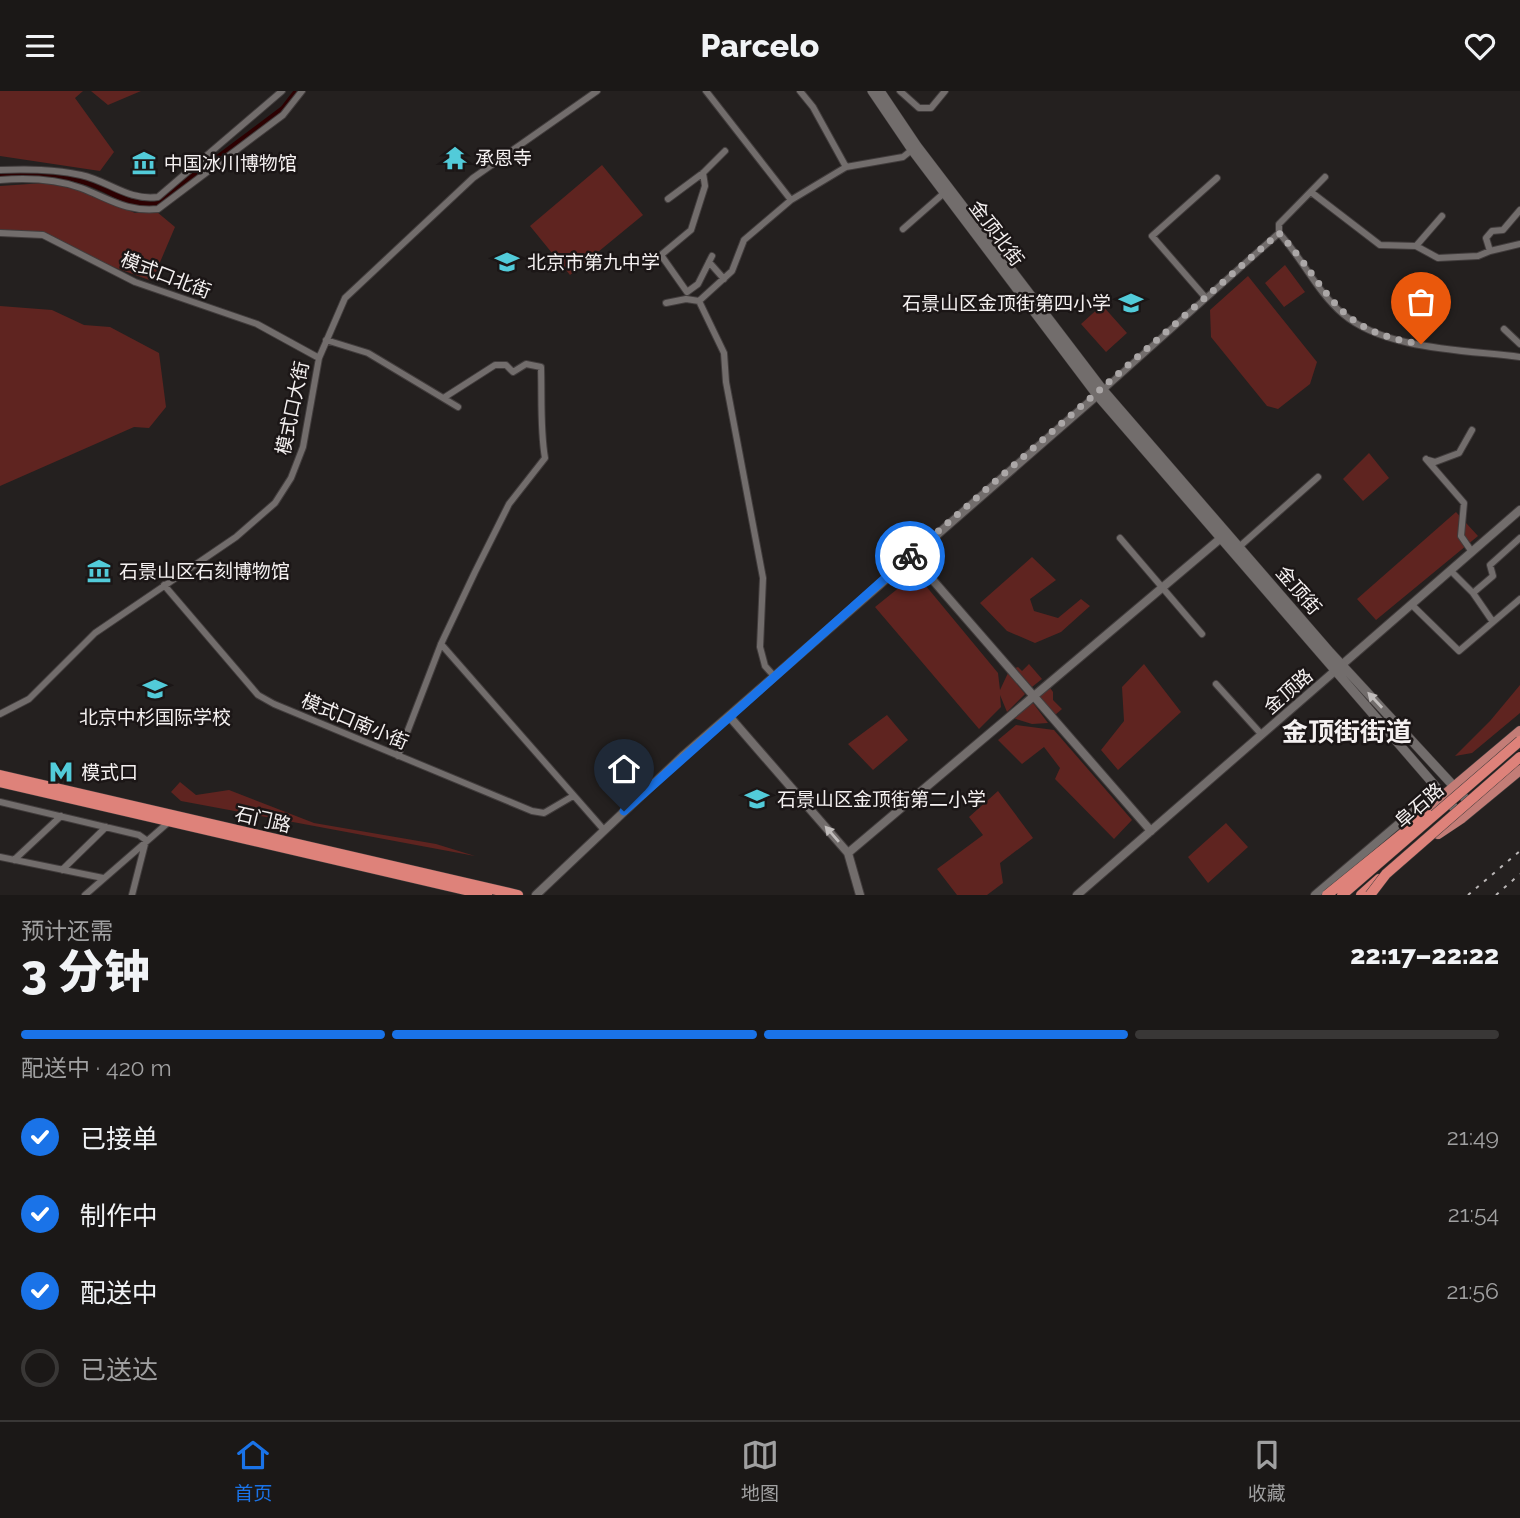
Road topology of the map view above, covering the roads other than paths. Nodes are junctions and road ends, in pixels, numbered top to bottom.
1 (282, 91) edge
2 (302, 91) edge
3 (597, 91) edge
4 (706, 91) edge
5 (800, 91) edge
6 (872, 91) edge
7 (880, 91) edge
8 (900, 91) edge
9 (944, 91) edge
10 (914, 148) junction
11 (725, 151) dead end
12 (846, 167) junction
13 (0, 170) edge
14 (704, 173) junction
15 (1325, 177) dead end
16 (1217, 178) dead end
17 (0, 180) edge
18 (1311, 192) junction
19 (944, 193) junction
20 (668, 199) dead end
21 (791, 200) junction
22 (1520, 210) edge
23 (1442, 216) dead end
24 (903, 229) dead end
25 (0, 233) edge
26 (1279, 233) junction
27 (1520, 244) edge
28 (1416, 246) junction
29 (1490, 251) junction
30 (724, 279) junction
31 (1205, 297) junction
32 (699, 301) junction
33 (666, 303) dead end
34 (1504, 329) dead end
35 (326, 340) junction
36 (1520, 344) edge
37 (1520, 357) edge
38 (319, 358) junction
39 (1100, 392) junction
40 (445, 397) junction
41 (458, 407) dead end
42 (1472, 430) dead end
43 (1318, 477) dead end
44 (1520, 510) edge
45 (1120, 538) dead end
46 (1221, 538) junction
47 (1520, 538) edge
48 (1239, 547) junction
49 (1472, 552) junction
50 (911, 555) junction
51 (1451, 571) junction
52 (163, 585) junction
53 (1162, 588) junction
54 (1473, 593) junction
55 (1520, 599) edge
56 (1412, 605) junction
57 (1493, 622) junction
58 (1202, 634) dead end
59 (441, 644) junction
60 (1342, 664) junction
61 (1334, 671) junction
62 (774, 676) junction
63 (1216, 684) dead end
64 (1033, 695) junction
65 (0, 714) edge
66 (729, 716) junction
67 (1520, 731) edge
68 (1262, 735) junction
69 (1520, 741) edge
70 (398, 756) junction
71 (1520, 757) edge
72 (1477, 767) junction
73 (1520, 770) edge
74 (0, 775) edge
75 (0, 782) edge
76 (1496, 790) junction
77 (1451, 793) junction
78 (573, 796) junction
79 (0, 802) edge
80 (1474, 809) junction
81 (61, 816) junction
82 (1462, 818) junction
83 (171, 820) junction
84 (106, 827) junction
85 (604, 830) junction
86 (1151, 831) junction
87 (146, 840) junction
88 (848, 853) junction
89 (1363, 855) junction
90 (0, 857) edge
91 (14, 859) junction
92 (62, 870) junction
93 (1385, 874) junction
94 (1360, 876) junction
95 (103, 878) junction
96 (85, 895) edge
97 (132, 895) edge
98 (487, 895) edge
99 (518, 895) edge
100 (536, 895) edge
101 (860, 895) edge
102 (1077, 895) edge
103 (1315, 895) edge
104 (1327, 895) edge
105 (1340, 895) edge
106 (1361, 895) edge
107 (1369, 895) edge

1 - 13 street
2 - 17 street
3 - 35 street, 模式口大街
4 - 21 street
5 - 12 street
6 - 10 main road, 金顶北街
7 - 10 main road, 金顶北街
8 - 9 street
10 - 12 street
10 - 19 main road, 金顶北街
10 - 39 main road, 金顶北街
11 - 14 street
12 - 21 street
14 - 20 street
14 - 30 street
15 - 18 street
16 - 31 street
18 - 26 street
18 - 28 street
19 - 24 street
19 - 39 main road, 金顶北街
21 - 30 street
22 - 29 street
23 - 28 street
25 - 38 street, 模式口北街
26 - 31 street
26 - 37 street
27 - 29 street
28 - 29 street
30 - 32 street
31 - 39 street
32 - 33 street
32 - 62 street
34 - 36 street
35 - 38 street, 模式口大街
35 - 40 street
38 - 52 street, 模式口大街
39 - 46 main road, 金顶街
39 - 48 main road, 金顶街
39 - 50 street
40 - 41 street
40 - 59 street
42 - 49 street
43 - 48 street
44 - 49 street, 金顶路
45 - 53 street
46 - 53 street
46 - 61 main road, 金顶街
47 - 54 street
48 - 60 main road, 金顶街
49 - 51 street, 金顶路
50 - 62 street
50 - 64 street
51 - 54 street
51 - 56 street, 金顶路
52 - 65 street, 模式口大街
52 - 70 street, 模式口南小街
53 - 58 street
53 - 64 street
54 - 57 street
55 - 57 street
56 - 57 street
56 - 60 street, 金顶路
59 - 70 street
59 - 78 street
60 - 61 street, 金顶路
77 -> 60 main road, 金顶街
61 - 68 street, 金顶路
61 - 77 main road, 金顶街
62 - 66 street
63 - 68 street
64 - 86 street
64 - 88 street
66 - 85 street
88 -> 66 street
67 - 72 main road
68 - 86 street, 金顶路
69 - 77 highway, 阜石路, bridge
70 - 78 street, 模式口南小街
71 - 93 highway, 阜石路, bridge
72 - 76 street
72 - 77 main road
73 - 76 main road
74 - 83 highway, 石门路
75 - 83 highway, 石门路
76 - 80 main road
77 - 80 main road, 金顶街
77 - 82 main road, 金顶街
77 - 89 street
77 - 94 main road
77 - 104 highway, bridge
77 - 105 highway, 阜石路, bridge
78 - 85 street
79 - 81 street
80 - 82 main road
81 - 84 street
81 - 91 street
82 - 107 main road
83 - 87 street
83 - 98 highway, 石门路
83 - 99 highway, 石门路
84 - 87 street
84 - 92 street
85 - 100 street
86 - 102 street, 金顶路
87 - 95 street
87 - 97 street
88 - 101 street
89 - 94 street
89 - 103 street
90 - 91 street
91 - 92 street
92 - 95 street
93 - 106 highway, 阜石路, bridge
93 - 107 highway, bridge
94 - 105 main road
95 - 96 street

